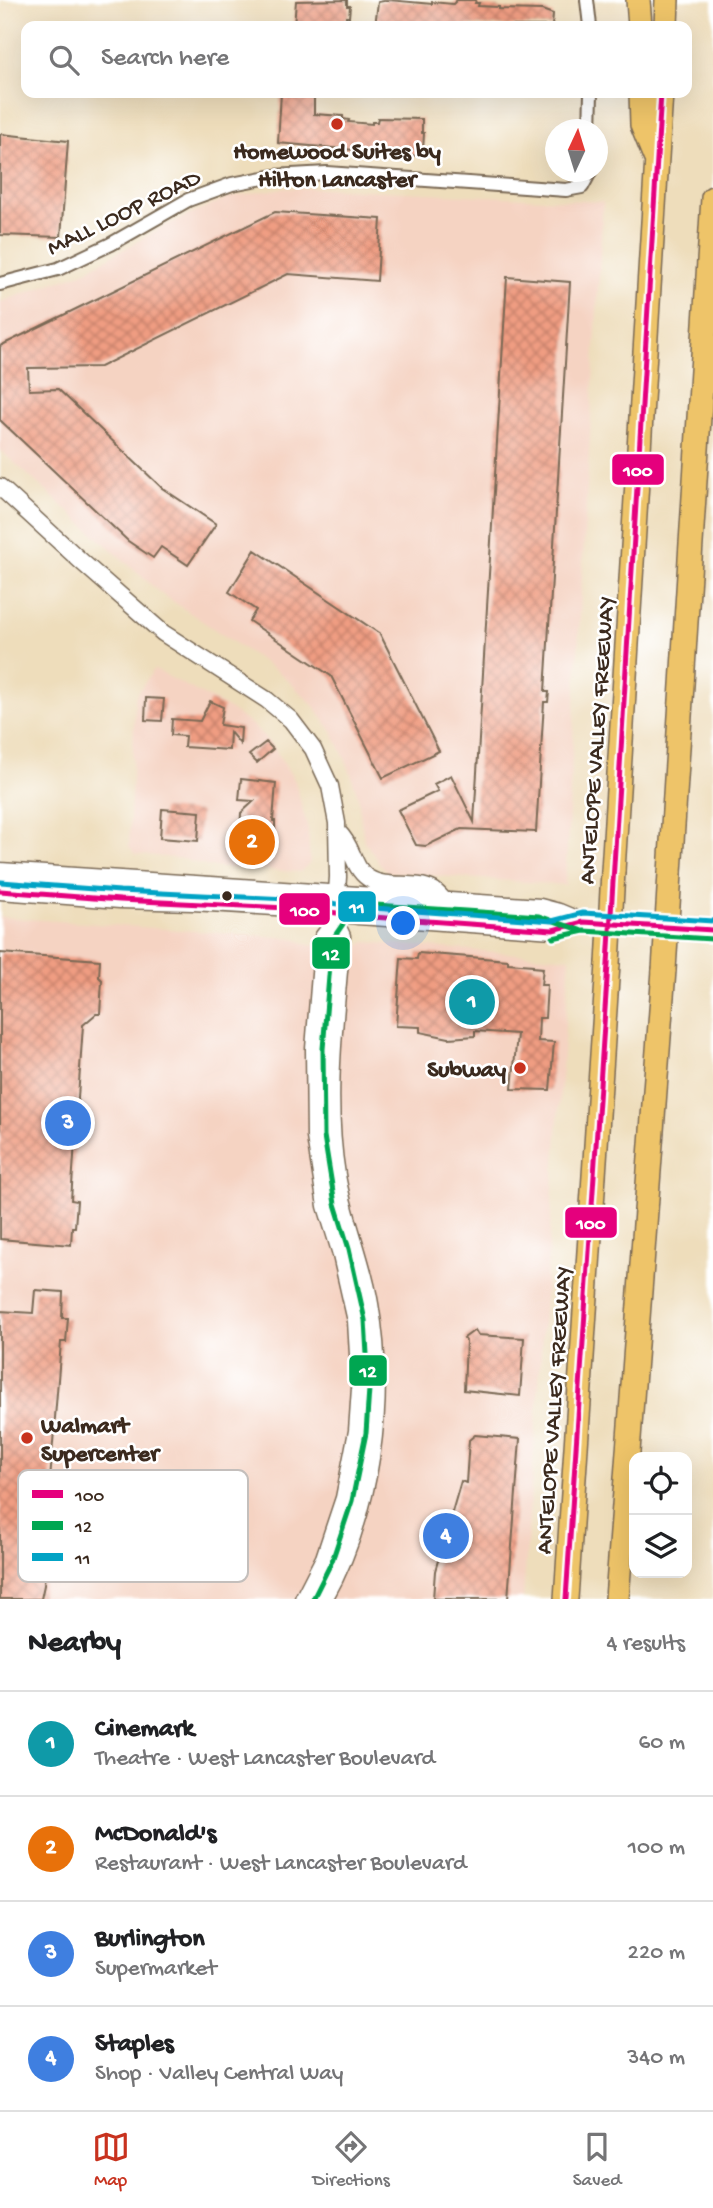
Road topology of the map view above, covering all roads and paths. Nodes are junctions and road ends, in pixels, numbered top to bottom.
1 (587, 0) edge
2 (638, 0) edge
3 (667, 0) edge
4 (589, 21) edge
5 (640, 21) edge
6 (666, 21) edge
7 (591, 98) edge
8 (642, 98) edge
9 (661, 98) edge
10 (590, 119) edge
11 (657, 161) junction
12 (585, 182) edge
13 (713, 198) edge
14 (0, 284) edge
15 (0, 487) edge
16 (338, 832) junction
17 (0, 870) edge
18 (0, 891) edge
19 (338, 894) junction
20 (444, 901) junction
21 (335, 917) junction
22 (583, 922) junction
23 (713, 930) edge
24 (352, 1298) junction
25 (360, 1388) junction
26 (377, 1389) junction
27 (365, 1485) junction
28 (336, 1526) junction
29 (303, 1599) edge
30 (310, 1599) edge
31 (324, 1599) edge
32 (566, 1599) edge
33 (617, 1599) edge

1 - 4 street
2 - 5 highway
3 - 6 highway
7 - 10 street
8 - 11 highway
9 - 11 highway, ANTELOPE VALLEY FREEWAY
11 - 32 highway, ANTELOPE VALLEY FREEWAY, bridge
12 - 14 street, MALL LOOP ROAD
13 - 33 highway, bridge
15 - 16 street
16 - 19 street
16 - 20 street
17 - 19 street
18 - 21 street
19 - 20 street
19 - 21 street
20 - 22 street
21 - 22 street
21 - 24 street
21 - 26 street
22 - 23 street
24 - 25 street
24 - 26 street
25 - 27 street
25 - 28 street
26 - 27 street
27 - 31 street
28 - 29 street
28 - 30 street

